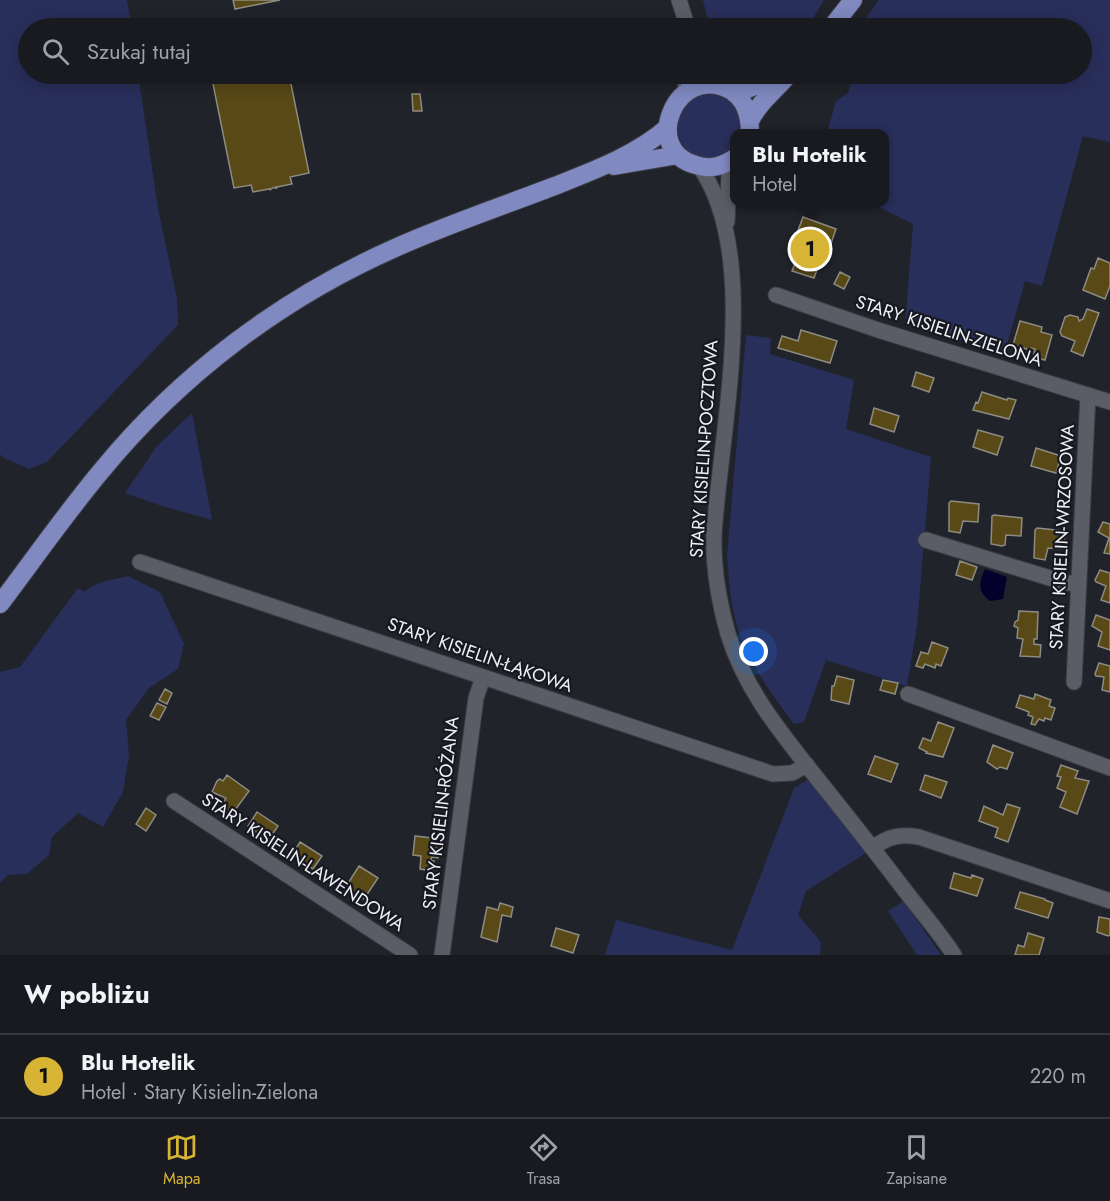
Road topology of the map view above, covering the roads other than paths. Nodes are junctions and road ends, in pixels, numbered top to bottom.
1 (679, 0) edge
2 (854, 0) edge
3 (684, 18) edge
4 (839, 18) edge
5 (685, 84) edge
6 (779, 84) edge
7 (721, 85) edge
8 (685, 93) junction
9 (668, 127) junction
10 (750, 127) edge
11 (678, 155) junction
12 (730, 161) edge
13 (699, 166) junction
14 (594, 170) junction
15 (730, 172) edge
16 (726, 231) junction
17 (776, 295) dead end
18 (1088, 395) junction
19 (1110, 402) edge
20 (926, 540) dead end
21 (140, 562) dead end
22 (1078, 583) junction
23 (0, 604) edge
24 (483, 677) junction
25 (1074, 682) dead end
26 (908, 694) dead end
27 (807, 765) junction
28 (1110, 768) edge
29 (174, 801) dead end
30 (873, 848) junction
31 (1110, 900) edge
32 (410, 955) edge
33 (442, 955) edge
34 (954, 955) edge

1 - 3 street
2 - 4 main road
5 - 8 street
6 - 10 main road
7 - 8 main road
7 - 10 main road
8 - 9 main road
9 - 11 main road
9 - 14 main road
11 - 13 main road
11 - 14 main road
12 - 13 main road
13 - 16 street, STARY KISIELIN-POCZTOWA
14 - 23 main road
15 - 16 street, STARY KISIELIN-POCZTOWA
16 - 27 street, STARY KISIELIN-POCZTOWA
17 - 18 street, STARY KISIELIN-ZIELONA
18 - 19 street, STARY KISIELIN-ZIELONA
18 - 22 street, STARY KISIELIN-WRZOSOWA
20 - 22 street
21 - 24 street, STARY KISIELIN-ŁĄKOWA
22 - 25 street, STARY KISIELIN-WRZOSOWA
24 - 27 street, STARY KISIELIN-ŁĄKOWA
24 - 33 street, STARY KISIELIN-RÓŻANA
26 - 28 street
27 - 30 street, STARY KISIELIN-POCZTOWA
29 - 32 street, STARY KISIELIN-LAWENDOWA
30 - 31 street
30 - 34 street, STARY KISIELIN-POCZTOWA

